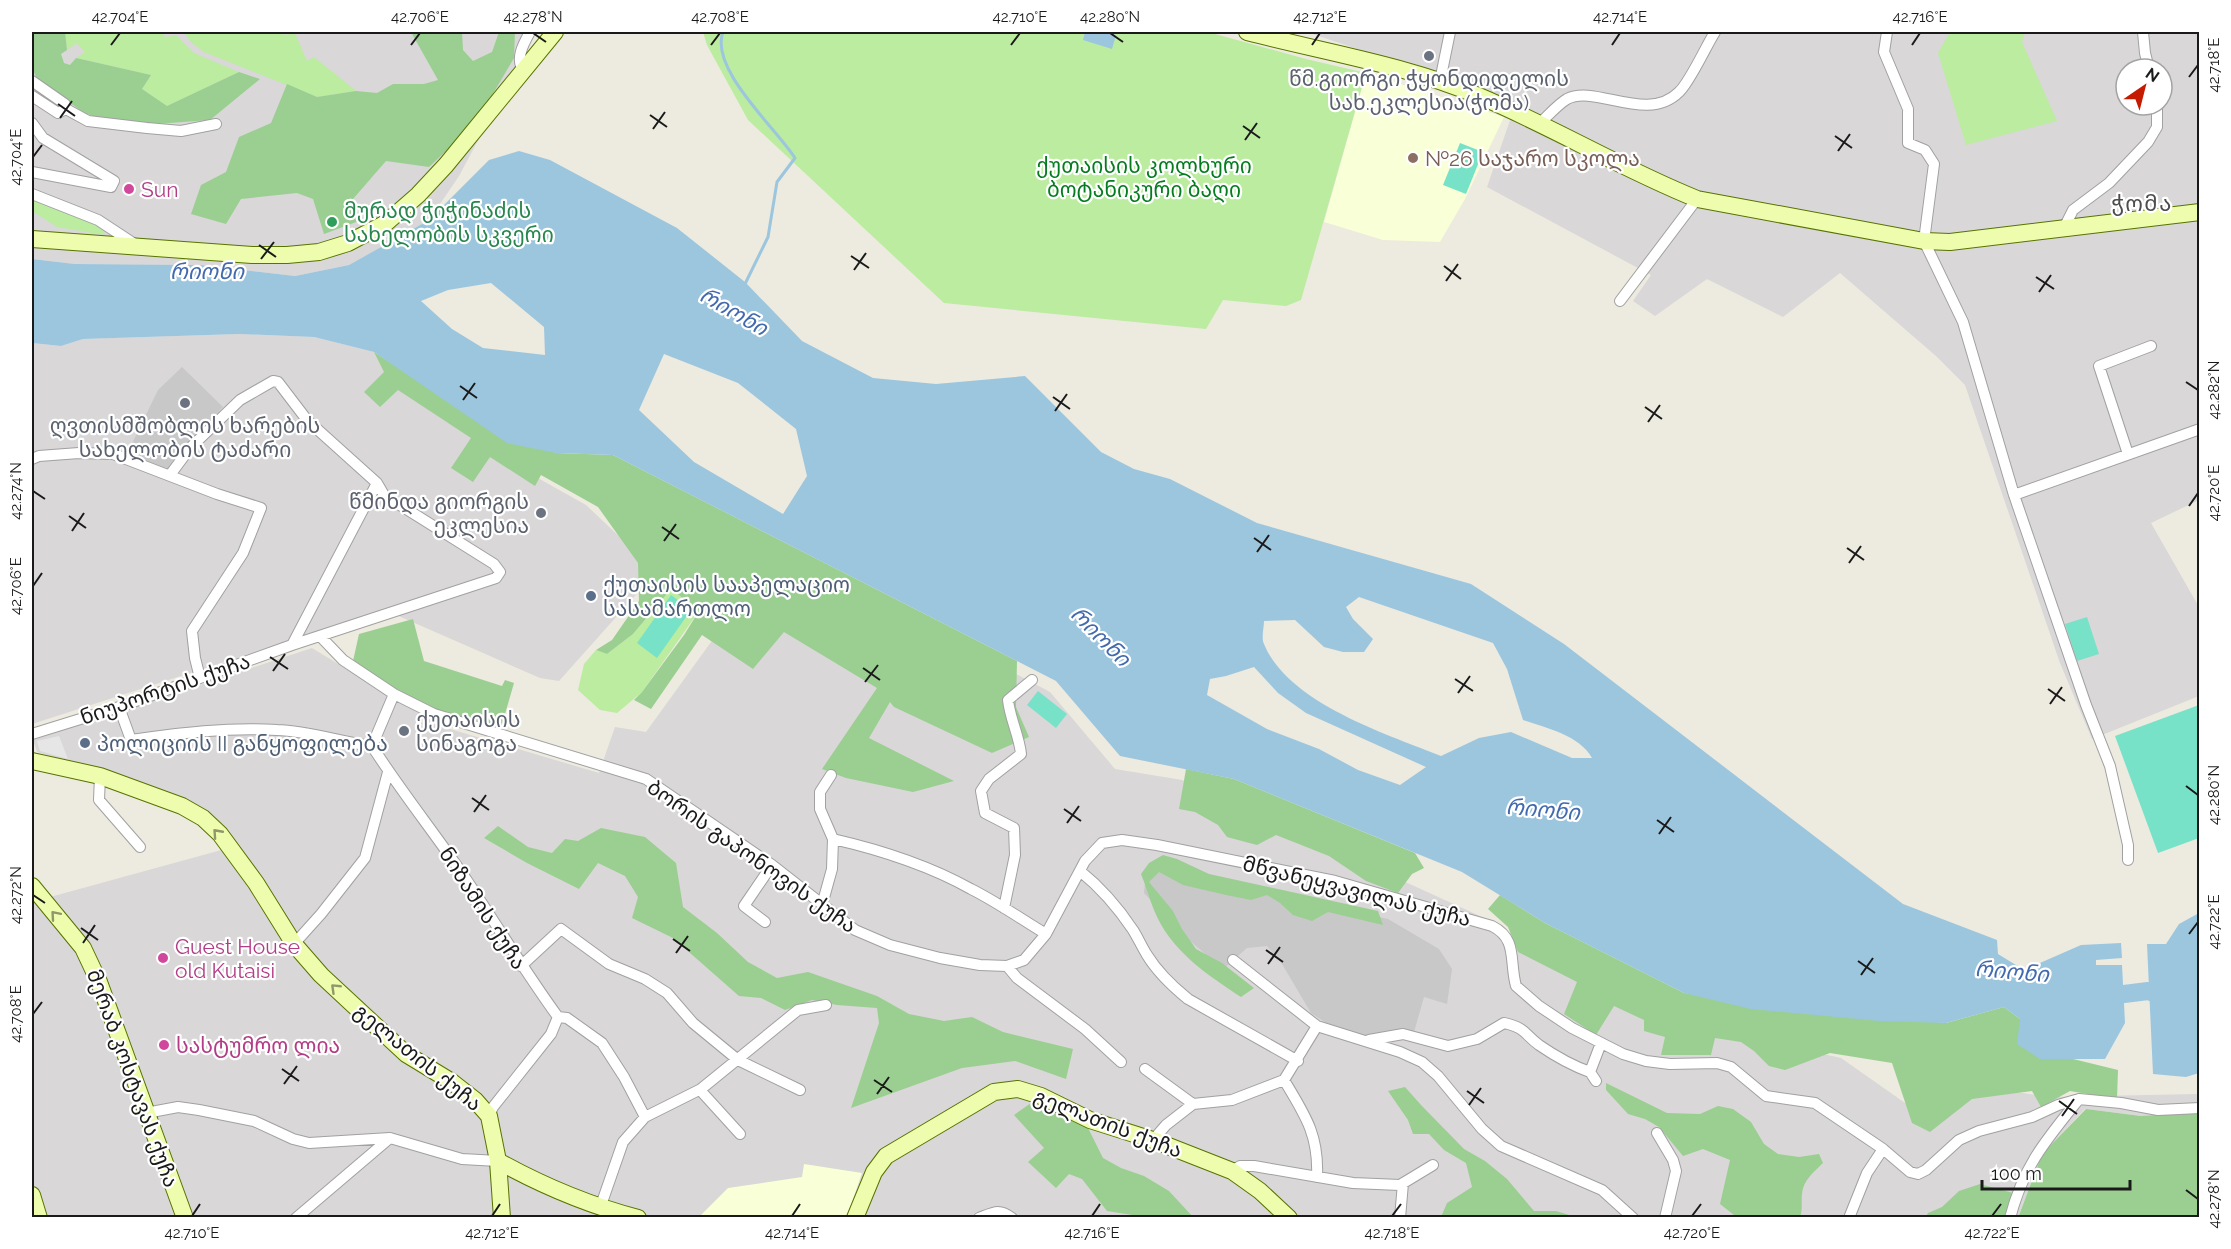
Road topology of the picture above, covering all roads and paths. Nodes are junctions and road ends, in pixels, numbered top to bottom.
1 (531, 32) edge
2 (555, 32) edge
3 (1247, 32) edge
4 (1450, 32) edge
5 (1715, 32) edge
6 (1887, 32) edge
7 (2143, 32) edge
8 (2146, 57) edge
9 (523, 70) junction
10 (32, 81) edge
11 (1440, 81) junction
12 (32, 96) edge
13 (66, 109) junction
14 (2157, 117) edge
15 (32, 123) edge
16 (216, 124) dead end
17 (1539, 124) junction
18 (32, 172) edge
19 (32, 194) edge
20 (1697, 199) junction
21 (2199, 212) edge
22 (2064, 228) junction
23 (32, 239) edge
24 (1924, 241) junction
25 (136, 245) junction
26 (1620, 301) dead end
27 (2151, 346) dead end
28 (2199, 429) edge
29 (2128, 454) junction
30 (32, 459) edge
31 (170, 475) junction
32 (377, 483) junction
33 (2014, 495) junction
34 (321, 636) junction
35 (292, 645) junction
36 (200, 678) junction
37 (1032, 680) dead end
38 (394, 694) junction
39 (119, 707) junction
40 (32, 734) edge
41 (372, 746) junction
42 (32, 760) edge
43 (388, 772) junction
44 (831, 775) dead end
45 (100, 776) junction
46 (833, 839) junction
47 (140, 847) dead end
48 (2128, 860) dead end
49 (772, 865) junction
50 (1083, 866) junction
51 (32, 886) edge
52 (822, 905) junction
53 (1004, 908) junction
54 (765, 922) dead end
55 (1046, 934) junction
56 (294, 944) junction
57 (1233, 960) dead end
58 (521, 966) junction
59 (1007, 966) junction
60 (826, 1005) dead end
61 (558, 1017) junction
62 (1317, 1026) junction
63 (1366, 1041) junction
64 (1601, 1044) junction
65 (738, 1060) junction
66 (1298, 1061) junction
67 (1121, 1062) dead end
68 (1145, 1069) dead end
69 (1284, 1080) junction
70 (700, 1090) junction
71 (800, 1090) dead end
72 (2079, 1099) junction
73 (1193, 1104) junction
74 (2199, 1108) edge
75 (146, 1113) junction
76 (489, 1116) junction
77 (645, 1117) junction
78 (1657, 1133) dead end
79 (740, 1134) dead end
80 (390, 1138) junction
81 (1153, 1140) junction
82 (1882, 1149) junction
83 (498, 1161) junction
84 (1433, 1165) dead end
85 (1232, 1171) junction
86 (1317, 1177) junction
87 (1403, 1183) junction
88 (32, 1195) edge
89 (600, 1208) junction
90 (39, 1218) edge
91 (184, 1218) edge
92 (296, 1218) edge
93 (502, 1218) edge
94 (638, 1218) edge
95 (855, 1218) edge
96 (979, 1218) edge
97 (1012, 1218) edge
98 (1290, 1218) edge
99 (1400, 1218) edge
100 (1633, 1218) edge
101 (1665, 1218) edge
102 (1849, 1218) edge
103 (2010, 1218) edge

1 - 9 street
2 - 9 main road
3 - 11 main road
4 - 11 street
5 - 17 street
6 - 24 street
7 - 8 street
9 - 25 main road
10 - 13 street
11 - 17 main road
12 - 13 street
13 - 16 street
14 - 22 street
15 - 18 street
17 - 20 main road
19 - 25 street
20 - 24 main road
20 - 26 street
21 - 22 main road
22 - 24 main road
23 - 25 main road
24 - 33 street
27 - 29 street
28 - 29 street
29 - 33 street
30 - 31 street
31 - 32 street
31 - 36 street
32 - 34 street, ნიუპორტის ქუჩა
32 - 35 street
33 - 48 street
34 - 35 street, ნიუპორტის ქუჩა
34 - 38 street, ბორის გაპონოვის ქუჩა
35 - 36 street, ნიუპორტის ქუჩა
36 - 39 street, ნიუპორტის ქუჩა
37 - 53 street
38 - 41 street
38 - 49 street, ბორის გაპონოვის ქუჩა
39 - 40 street, ნიუპორტის ქუჩა
39 - 41 street
41 - 43 street, ნიზამის ქუჩა
42 - 45 main road, გელათის ქუჩა
43 - 56 street
43 - 58 street, ნიზამის ქუჩა
44 - 46 street
45 - 47 street
56 -> 45 main road, გელათის ქუჩა
46 - 52 street
46 - 53 street
49 - 52 street, ბორის გაპონოვის ქუჩა
49 - 54 street
50 - 55 street
50 - 64 street, მწვანეყვავილას ქუჩა
50 - 66 street
75 -> 51 main road, მერაბ კოსტავას ქუჩა
52 - 59 street, ბორის გაპონოვის ქუჩა
53 - 55 street
55 - 59 street
76 -> 56 main road, გელათის ქუჩა
57 - 62 street
58 - 61 street, ნიზამის ქუჩა
58 - 65 street
59 - 67 street
60 - 65 street
61 - 76 street
61 - 77 street
62 - 63 street
62 - 66 street
63 - 64 street
63 - 100 street
64 - 82 street, მწვანეყვავილას ქუჩა
65 - 70 street
65 - 71 street
66 - 69 street
68 - 73 street
69 - 73 street
69 - 86 street
70 - 77 street
70 - 79 street
72 - 74 street, მწვანეყვავილას ქუჩა
72 - 82 street, მწვანეყვავილას ქუჩა
72 - 103 street
73 - 81 street
75 - 80 street
75 - 91 main road, მერაბ კოსტავას ქუჩა
76 - 83 main road, გელათის ქუჩა
77 - 89 street
78 - 101 street
80 - 83 street
80 - 92 street
81 - 85 main road, გელათის ქუჩა
81 - 95 main road, გელათის ქუჩა
82 - 102 street
83 - 89 main road
83 - 93 main road, გელათის ქუჩა
84 - 87 street
85 - 86 street
85 - 98 main road, გელათის ქუჩა
86 - 87 street
87 - 99 street
88 - 90 main road
89 - 94 main road
96 - 97 street

